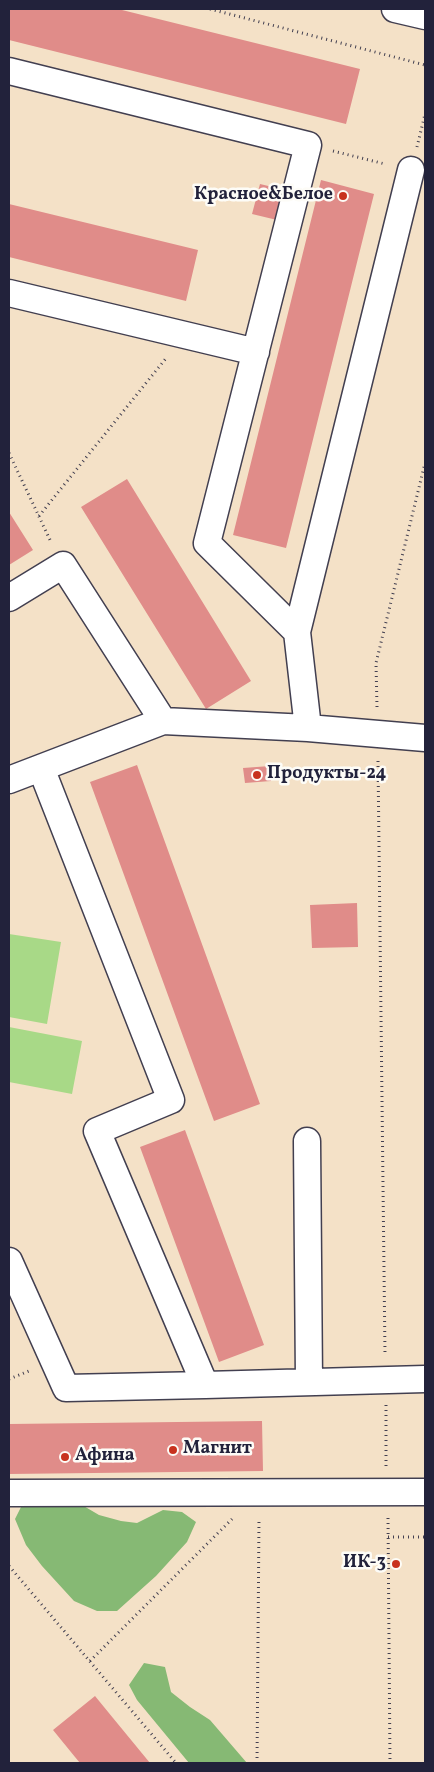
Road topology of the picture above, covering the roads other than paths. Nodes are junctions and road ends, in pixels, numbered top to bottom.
1 (395, 9) edge
2 (425, 16) edge
3 (9, 71) edge
4 (411, 170) road end
5 (9, 293) edge
6 (256, 352) junction
7 (9, 598) edge
8 (298, 632) junction
9 (164, 721) junction
10 (308, 728) junction
11 (425, 738) edge
12 (41, 768) junction
13 (9, 780) edge
14 (307, 1141) dead end
15 (9, 1261) edge
16 (425, 1379) edge
17 (309, 1382) junction
18 (204, 1385) junction
19 (425, 1492) edge
20 (9, 1493) edge

1 - 2 street
3 - 6 street
4 - 8 street
5 - 6 street
6 - 8 street
7 - 9 street
8 - 10 street
9 - 10 street
9 - 12 street
10 - 11 street
12 - 13 street
12 - 18 street
14 - 17 street
15 - 18 street
16 - 17 street
17 - 18 street
19 - 20 street

